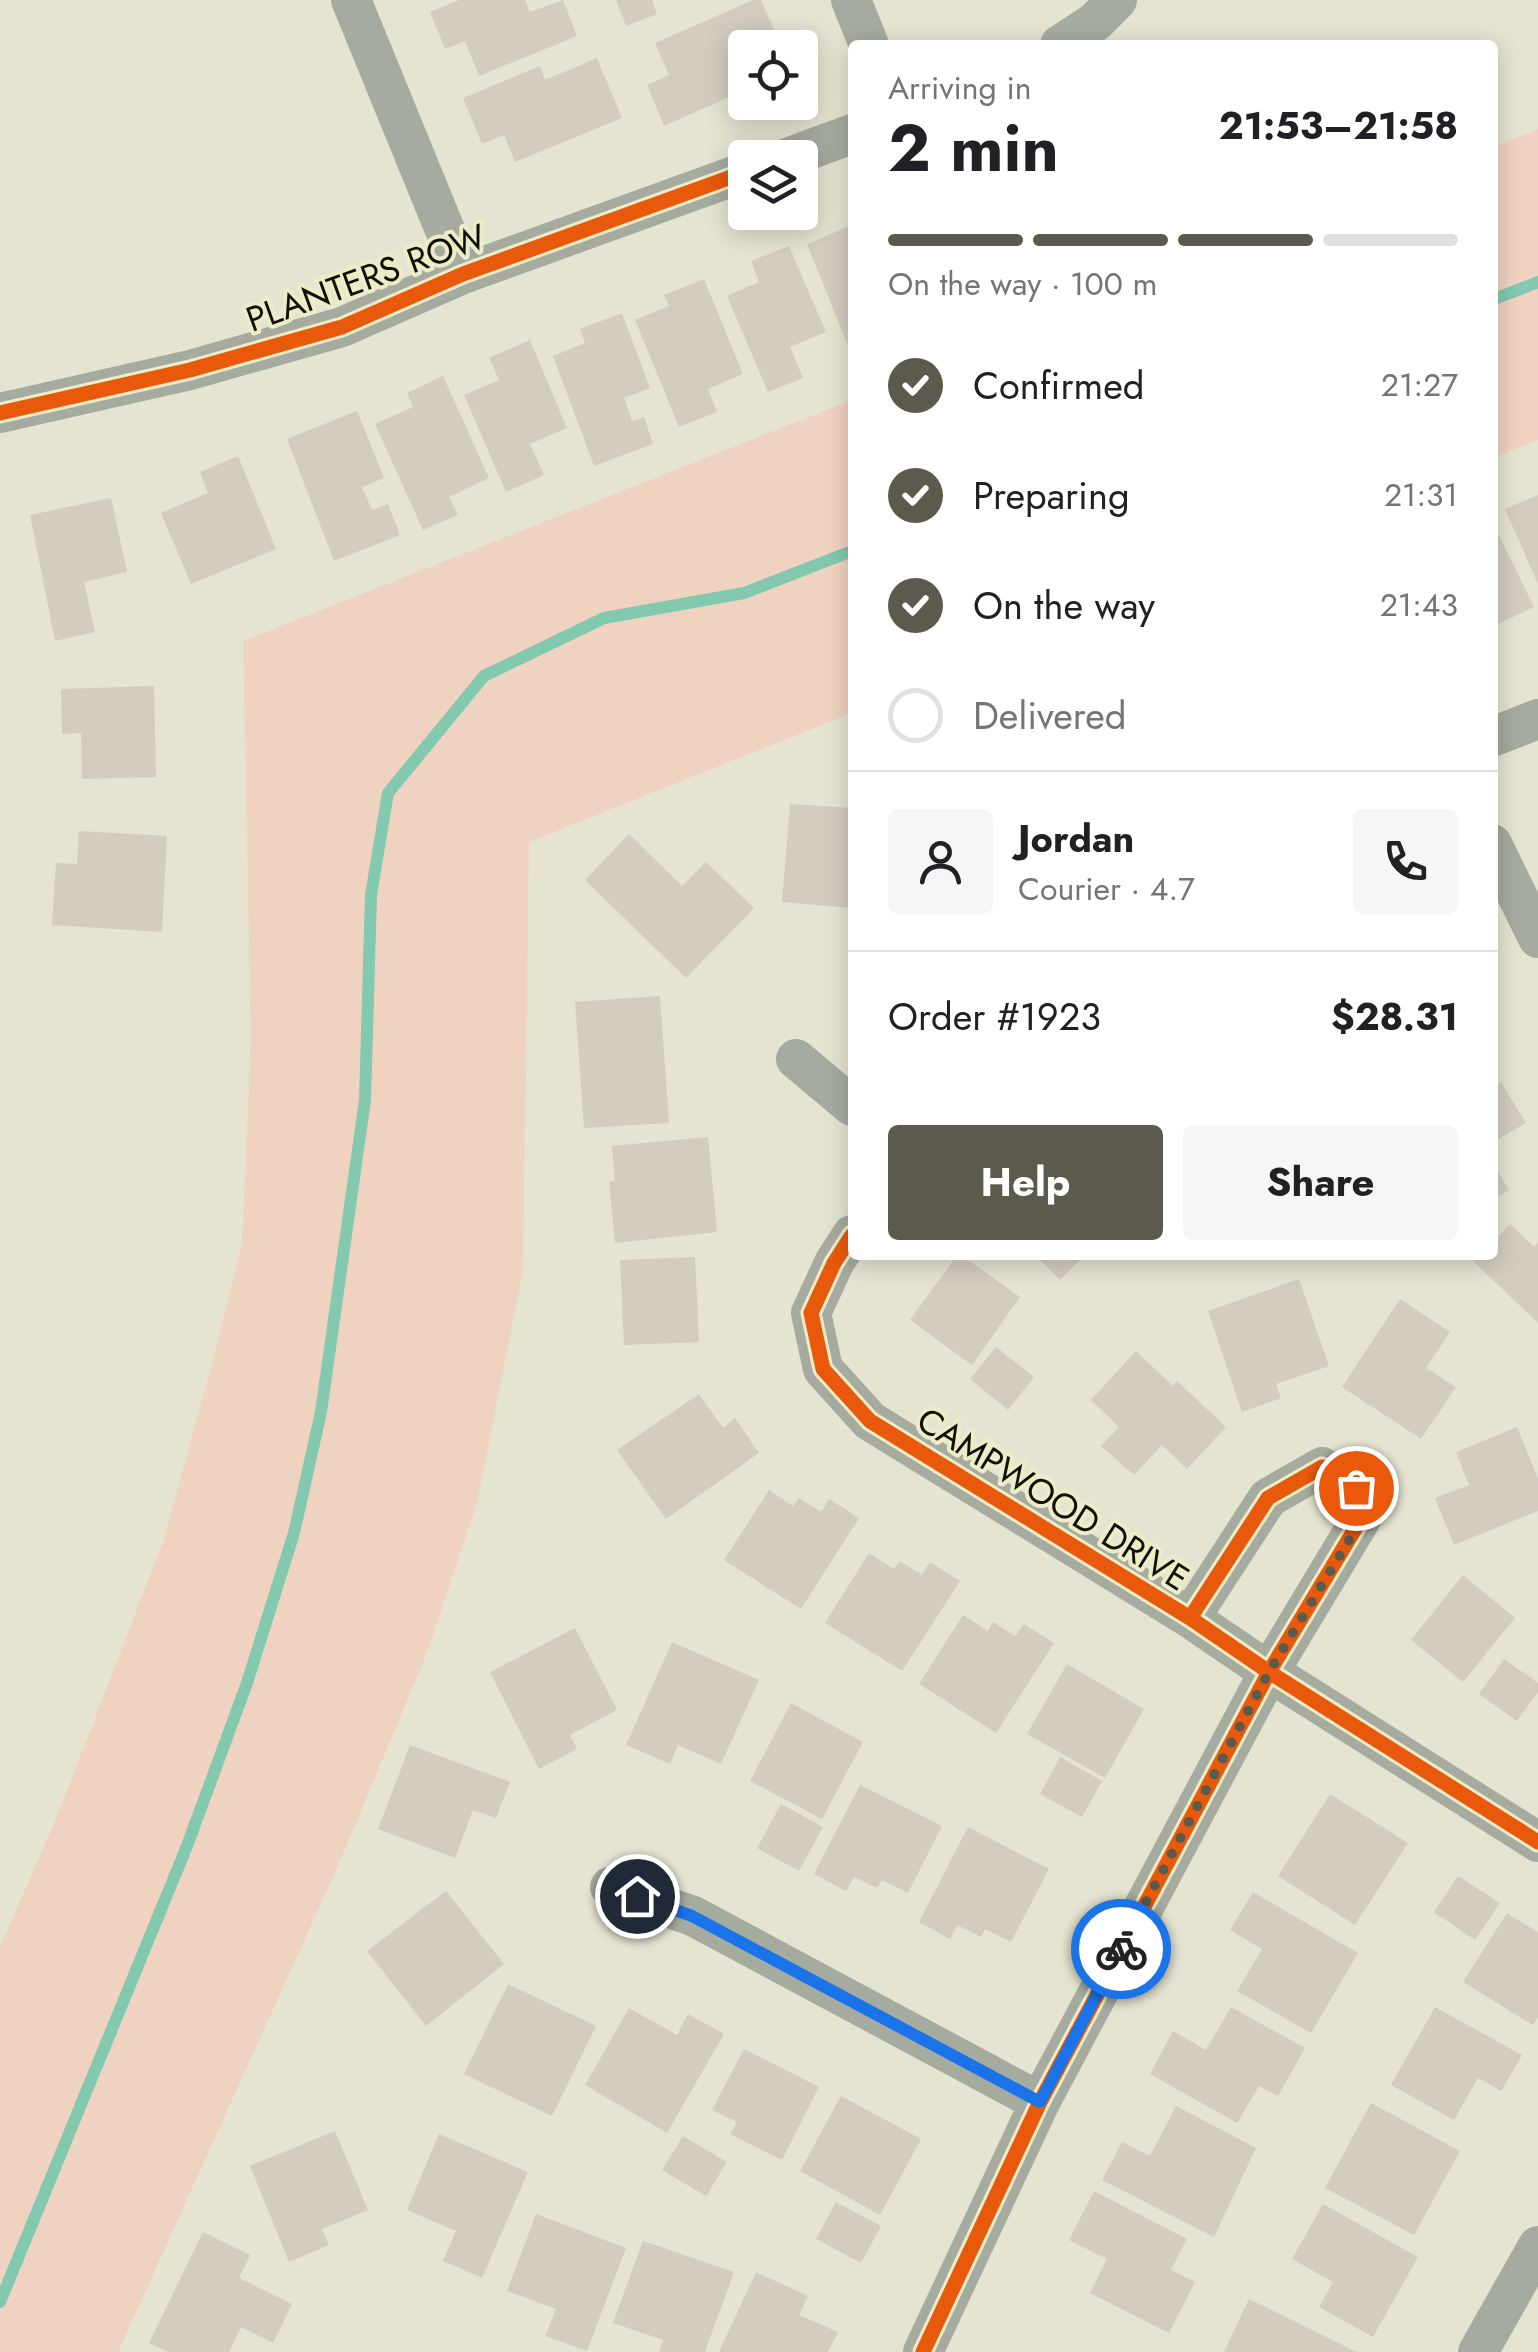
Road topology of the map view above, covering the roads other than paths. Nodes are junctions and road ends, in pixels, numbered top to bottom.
1 (351, 0) edge
2 (850, 0) edge
3 (1117, 0) edge
4 (867, 40) edge
5 (1067, 40) edge
6 (848, 135) edge
7 (818, 147) edge
8 (728, 178) edge
9 (463, 274) junction
10 (0, 412) edge
11 (1538, 719) edge
12 (1498, 735) edge
13 (1498, 856) edge
14 (1538, 938) edge
15 (796, 1059) dead end
16 (848, 1103) edge
17 (848, 1241) edge
18 (1190, 1618) junction
19 (1269, 1672) junction
20 (1538, 1842) edge
21 (610, 1886) dead end
22 (1040, 2102) junction
23 (1538, 2246) edge
24 (922, 2352) edge
25 (1478, 2352) edge

1 - 9 street
2 - 4 street
3 - 5 street
6 - 7 street
8 - 9 street, PLANTERS ROW
9 - 10 street, PLANTERS ROW
11 - 12 street
13 - 14 street
15 - 16 street
17 - 18 street, CAMPWOOD DRIVE
18 - 19 street, CAMPWOOD DRIVE
18 - 19 street
19 - 20 street, CAMPWOOD DRIVE
19 - 22 street
21 - 22 street
22 - 24 street
23 - 25 street

